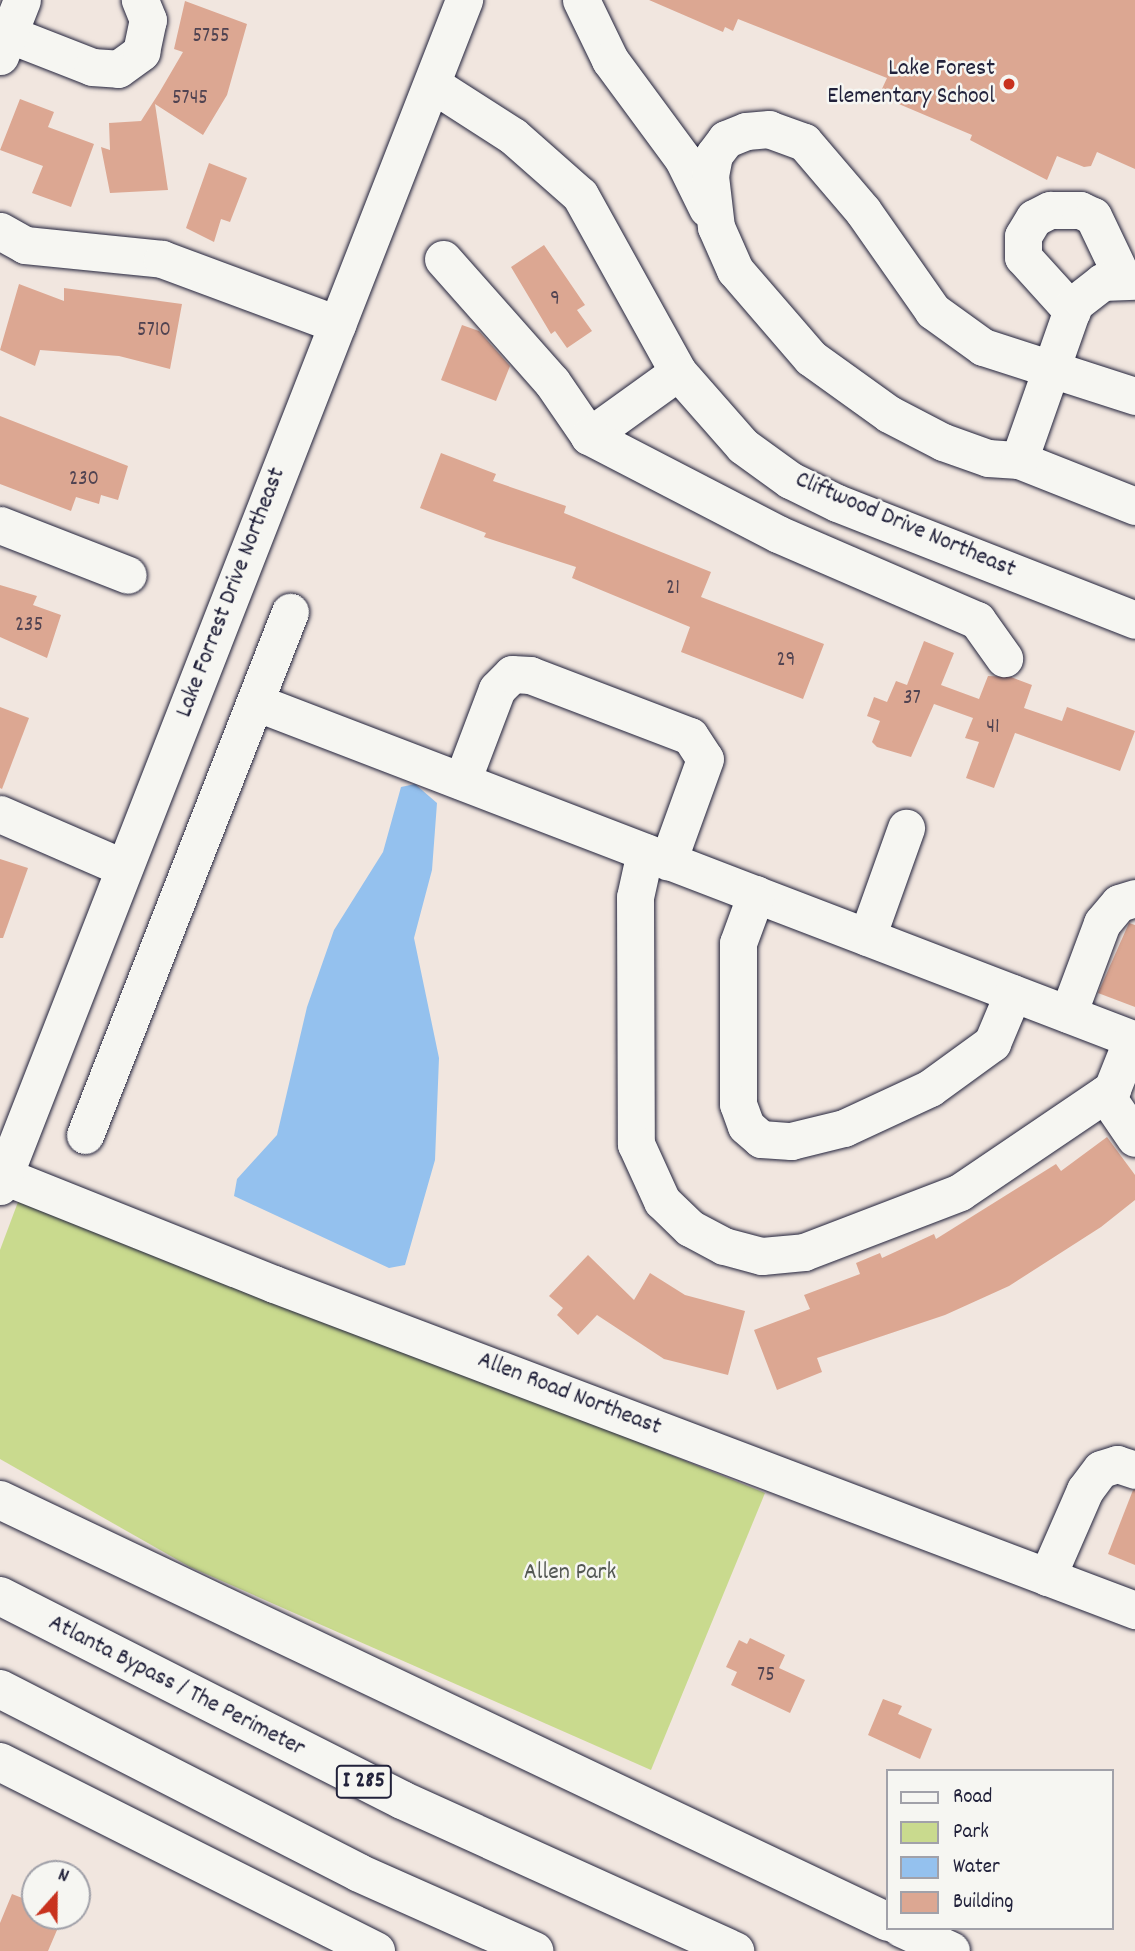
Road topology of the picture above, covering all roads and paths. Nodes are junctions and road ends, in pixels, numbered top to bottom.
1 (22, 0) edge
2 (140, 0) edge
3 (464, 0) edge
4 (581, 0) edge
5 (4, 45) edge
6 (432, 84) junction
7 (716, 227) junction
8 (0, 231) edge
9 (443, 259) dead end
10 (1130, 281) edge
11 (1072, 311) junction
12 (337, 324) junction
13 (1053, 368) junction
14 (678, 372) junction
15 (1135, 396) edge
16 (589, 436) junction
17 (1018, 460) junction
18 (1135, 506) edge
19 (0, 525) edge
20 (128, 575) dead end
21 (290, 612) dead end
22 (1135, 620) edge
23 (1004, 658) dead end
24 (255, 702) junction
25 (462, 781) junction
26 (0, 814) edge
27 (906, 828) dead end
28 (657, 856) junction
29 (124, 868) junction
30 (755, 894) junction
31 (1135, 898) edge
32 (867, 937) junction
33 (1013, 993) junction
34 (1068, 1014) junction
35 (1133, 1040) edge
36 (1105, 1094) junction
37 (85, 1135) dead end
38 (1135, 1138) edge
39 (3, 1174) edge
40 (1135, 1470) edge
41 (0, 1500) edge
42 (1047, 1577) junction
43 (0, 1596) edge
44 (1135, 1610) edge
45 (0, 1689) edge
46 (0, 1762) edge
47 (886, 1921) edge
48 (905, 1930) edge
49 (376, 1951) edge
50 (534, 1951) edge
51 (736, 1951) edge
52 (951, 1951) edge

1 - 5 street
2 - 5 street
3 - 6 street, Lake Forrest Drive Northeast
4 - 7 street
6 - 12 street, Lake Forrest Drive Northeast
6 - 14 street, Cliftwood Drive Northeast
7 - 13 street
7 - 17 street
8 - 12 street
9 - 16 street
10 - 11 street
10 - 11 street
11 - 13 street
12 - 29 street, Lake Forrest Drive Northeast
13 - 15 street
13 - 17 street
14 - 16 street
14 - 22 street, Cliftwood Drive Northeast
16 - 23 street
17 - 18 street
19 - 20 street
21 - 24 street
24 - 25 street
24 - 37 street
25 - 28 street
25 - 28 street
26 - 29 street
27 - 32 street
28 - 30 street
28 - 36 street
29 - 39 street, Lake Forrest Drive Northeast
30 - 32 street
30 - 33 street
31 - 34 street
32 - 33 street
33 - 34 street
34 - 35 street
35 - 36 street
36 - 38 street
39 - 42 street, Allen Road Northeast
40 - 42 street
41 - 47 highway
42 - 44 street, Allen Road Northeast
43 - 51 highway, Atlanta Bypass / The Perimeter / I 285
45 - 50 highway
46 - 49 highway
48 - 52 highway

